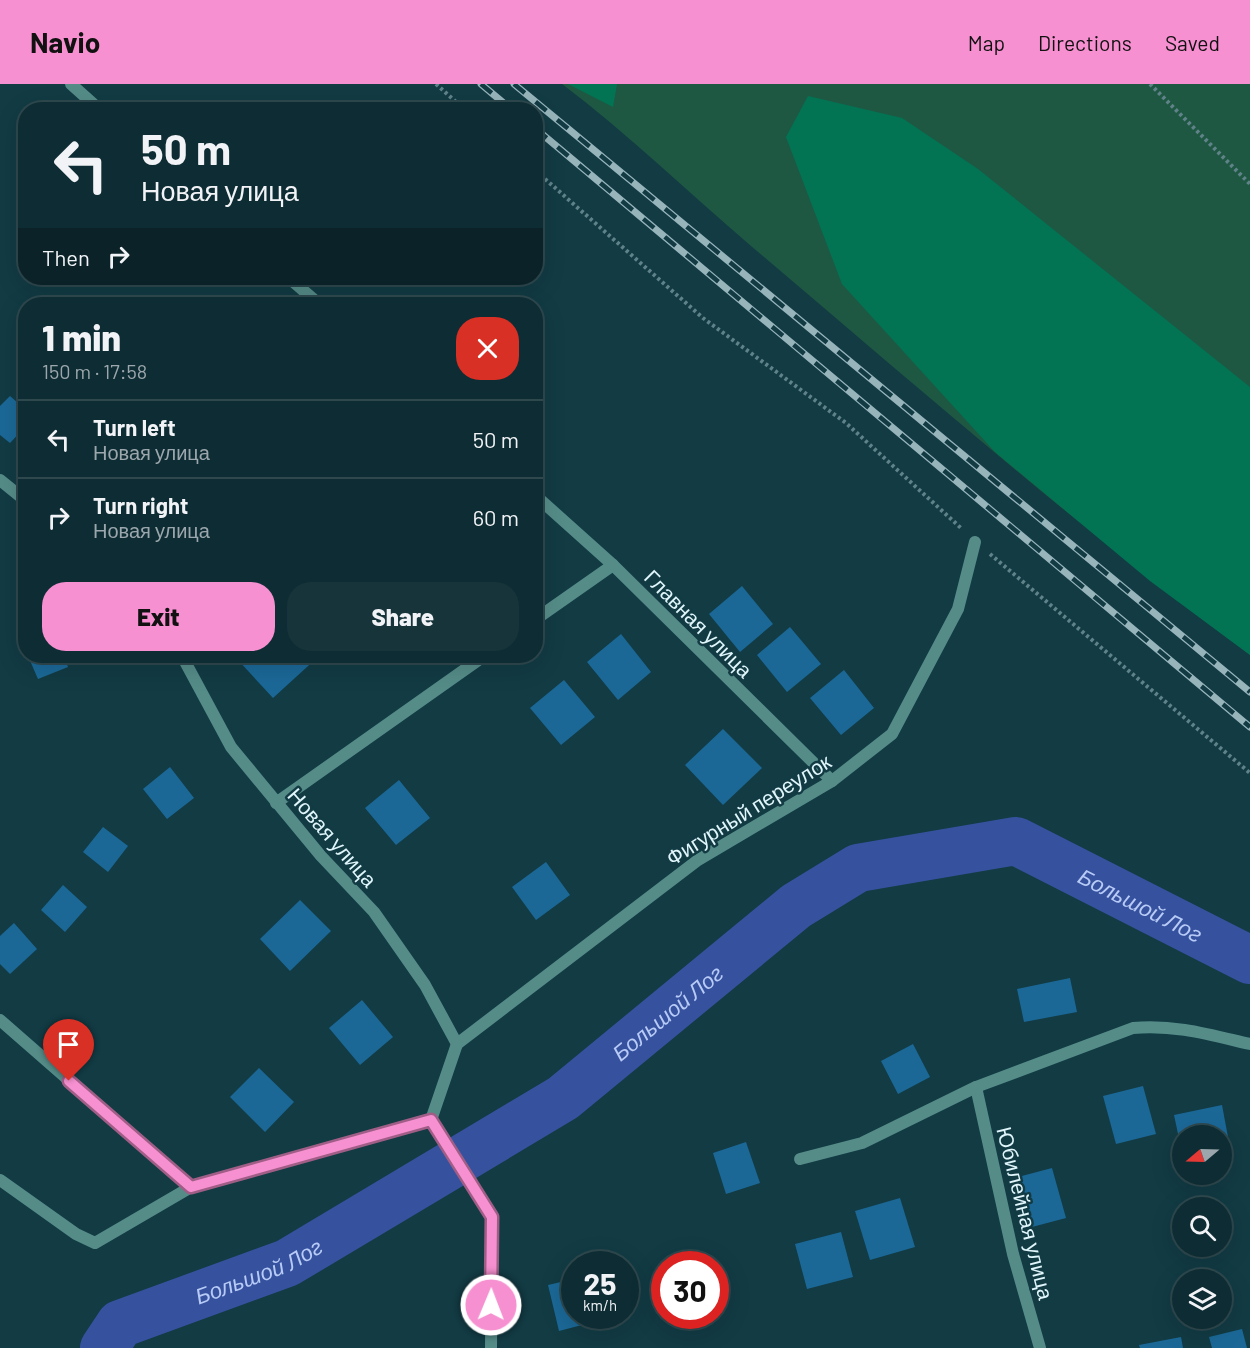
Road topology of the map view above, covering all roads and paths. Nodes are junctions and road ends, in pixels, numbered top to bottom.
1 (71, 84) edge
2 (436, 84) edge
3 (1150, 84) edge
4 (91, 102) edge
5 (456, 102) edge
6 (543, 177) edge
7 (1250, 183) edge
8 (297, 285) edge
9 (311, 297) edge
10 (0, 480) edge
11 (18, 495) edge
12 (543, 502) edge
13 (975, 542) junction
14 (613, 565) junction
15 (543, 614) edge
16 (186, 663) edge
17 (474, 663) edge
18 (1250, 773) edge
19 (831, 781) junction
20 (276, 803) junction
21 (0, 1020) edge
22 (457, 1044) junction
23 (1250, 1044) edge
24 (976, 1087) junction
25 (431, 1120) junction
26 (800, 1160) dead end
27 (0, 1180) edge
28 (191, 1187) junction
29 (491, 1348) edge
30 (1040, 1348) edge

1 - 4 street
2 - 5 path
3 - 7 path
6 - 13 path
8 - 9 street
10 - 11 street
12 - 14 street, Главная улица
13 - 18 path
13 - 19 street, Фигурный переулок
14 - 15 street
14 - 19 street, Главная улица
16 - 20 street, Новая улица
17 - 20 street
19 - 22 street, Фигурный переулок
20 - 22 street, Новая улица
21 - 28 street
22 - 25 street
23 - 24 street
24 - 26 street
24 - 30 street, Юбилейная улица
25 - 28 street
25 - 29 street
27 - 28 street

